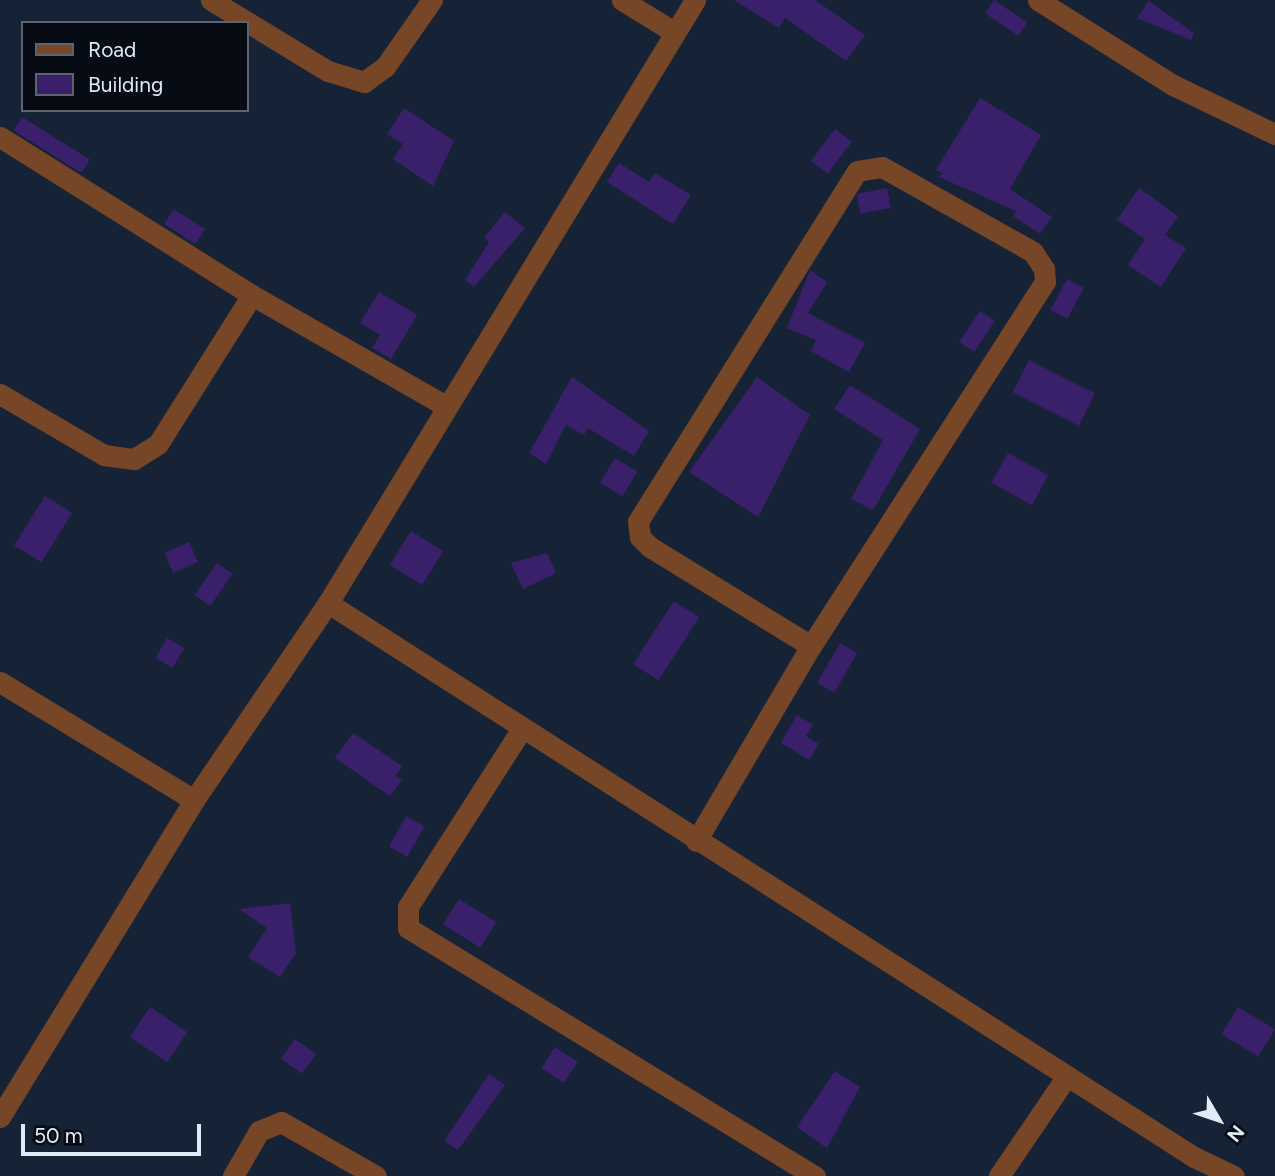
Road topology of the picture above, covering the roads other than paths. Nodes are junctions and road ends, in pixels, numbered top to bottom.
1 (211, 0) edge
2 (432, 0) edge
3 (622, 0) edge
4 (695, 0) edge
5 (1046, 2) edge
6 (246, 21) edge
7 (248, 22) edge
8 (674, 32) junction
9 (1275, 134) edge
10 (0, 137) edge
11 (252, 295) junction
12 (0, 394) edge
13 (446, 406) junction
14 (328, 603) junction
15 (811, 646) junction
16 (0, 682) edge
17 (521, 730) junction
18 (194, 800) junction
19 (696, 841) junction
20 (1067, 1076) junction
21 (0, 1117) edge
22 (233, 1176) edge
23 (376, 1176) edge
24 (815, 1176) edge
25 (999, 1176) edge
26 (1234, 1176) edge

1 - 6 street
2 - 7 street
3 - 8 street
4 - 8 street
5 - 9 street
8 - 13 street
10 - 11 street
11 - 12 street
11 - 13 street
13 - 14 street
14 - 17 street
14 - 18 street
15 - 15 street
15 - 19 street
16 - 18 street
17 - 19 street
17 - 24 street
18 - 21 street
19 - 20 street
20 - 25 street
20 - 26 street
22 - 23 street

